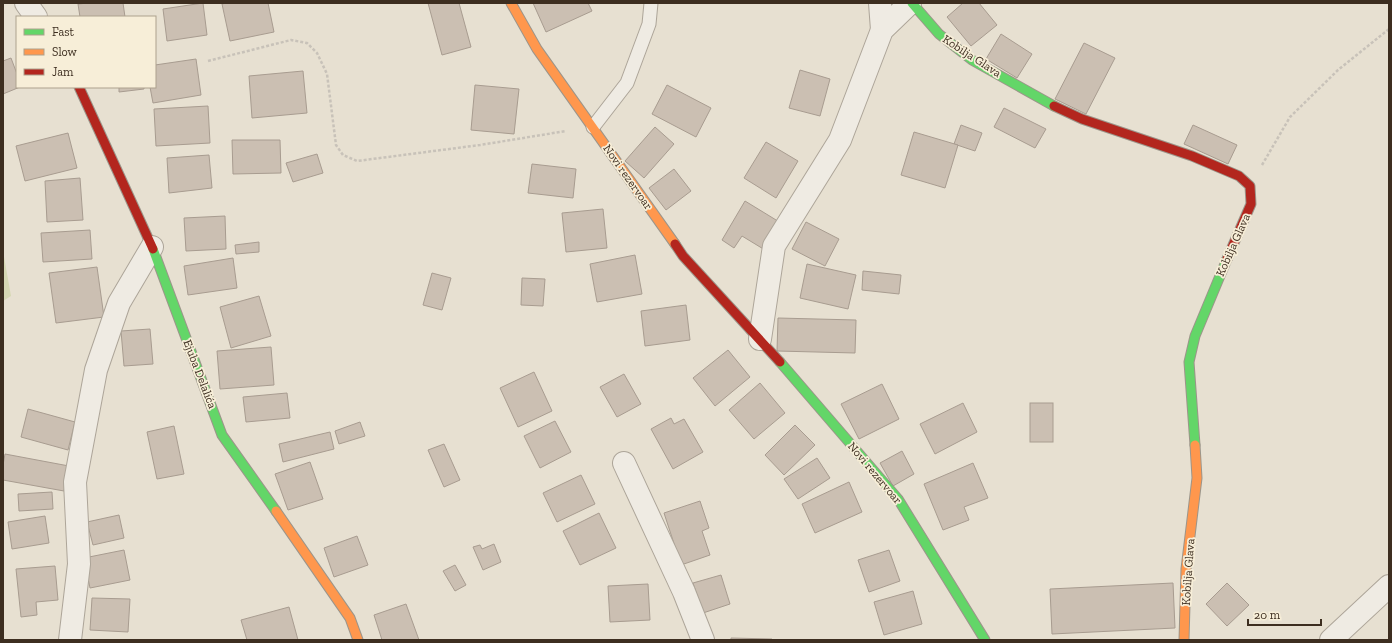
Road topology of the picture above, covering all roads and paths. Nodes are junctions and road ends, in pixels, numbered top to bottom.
1 (26, 3) edge
2 (511, 3) edge
3 (651, 3) edge
4 (880, 3) edge
5 (911, 3) edge
6 (35, 16) edge
7 (1389, 29) edge
8 (882, 30) junction
9 (208, 61) dead end
10 (80, 88) edge
11 (593, 127) junction
12 (1250, 186) junction
13 (152, 247) junction
14 (760, 339) junction
15 (624, 463) dead end
16 (1389, 586) edge
17 (70, 640) edge
18 (358, 640) edge
19 (703, 640) edge
20 (985, 640) edge
21 (1184, 640) edge
22 (1331, 640) edge

1 - 6 street
2 - 11 street, Novi rezervoar
3 - 11 lane
4 - 8 street
5 - 8 street
5 - 12 street, Kobilja Glava
7 - 12 path
8 - 14 street
9 - 11 path
10 - 13 street, Ejuba Delalića
11 - 14 street, Novi rezervoar
12 - 21 street, Kobilja Glava
13 - 17 street
13 - 18 street, Ejuba Delalića
14 - 20 street, Novi rezervoar
15 - 19 street
16 - 22 street

